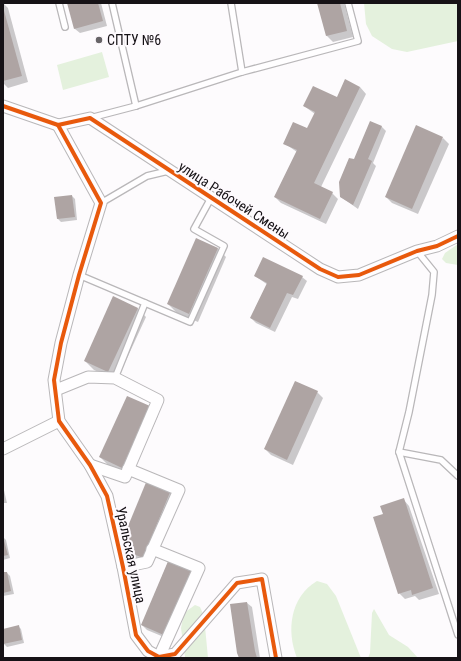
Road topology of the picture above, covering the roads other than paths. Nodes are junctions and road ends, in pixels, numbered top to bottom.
1 (59, 3) edge
2 (112, 3) edge
3 (231, 3) edge
4 (348, 3) edge
5 (66, 27) dead end
6 (242, 72) junction
7 (3, 106) edge
8 (136, 106) junction
9 (90, 118) junction
10 (58, 125) junction
11 (169, 170) junction
12 (211, 198) junction
13 (101, 203) junction
14 (458, 236) edge
15 (417, 251) junction
16 (79, 275) junction
17 (145, 303) junction
18 (114, 378) junction
19 (56, 390) junction
20 (59, 421) junction
21 (3, 449) edge
22 (399, 452) junction
23 (90, 464) junction
24 (128, 469) junction
25 (458, 476) edge
26 (152, 549) junction
27 (123, 567) junction
28 (458, 635) edge
29 (160, 657) junction
30 (276, 658) edge

1 - 5 lane
2 - 8 lane
3 - 6 lane
4 - 6 lane
6 - 8 lane
7 - 10 street
8 - 9 lane
9 - 10 street
9 - 11 street, улица Рабочей Смены
10 - 13 street
11 - 12 street, улица Рабочей Смены
11 - 13 lane
12 - 15 street, улица Рабочей Смены
12 - 17 lane
13 - 16 street
14 - 15 street, улица Рабочей Смены
15 - 22 lane
16 - 17 lane
16 - 19 street
17 - 18 lane
18 - 19 street
18 - 24 street
19 - 20 street
20 - 21 street
20 - 23 street, Уральская улица
22 - 25 lane
22 - 28 lane
23 - 24 street
23 - 27 street, Уральская улица
24 - 26 street
26 - 27 street
26 - 29 street
27 - 29 street, Уральская улица
29 - 30 street

